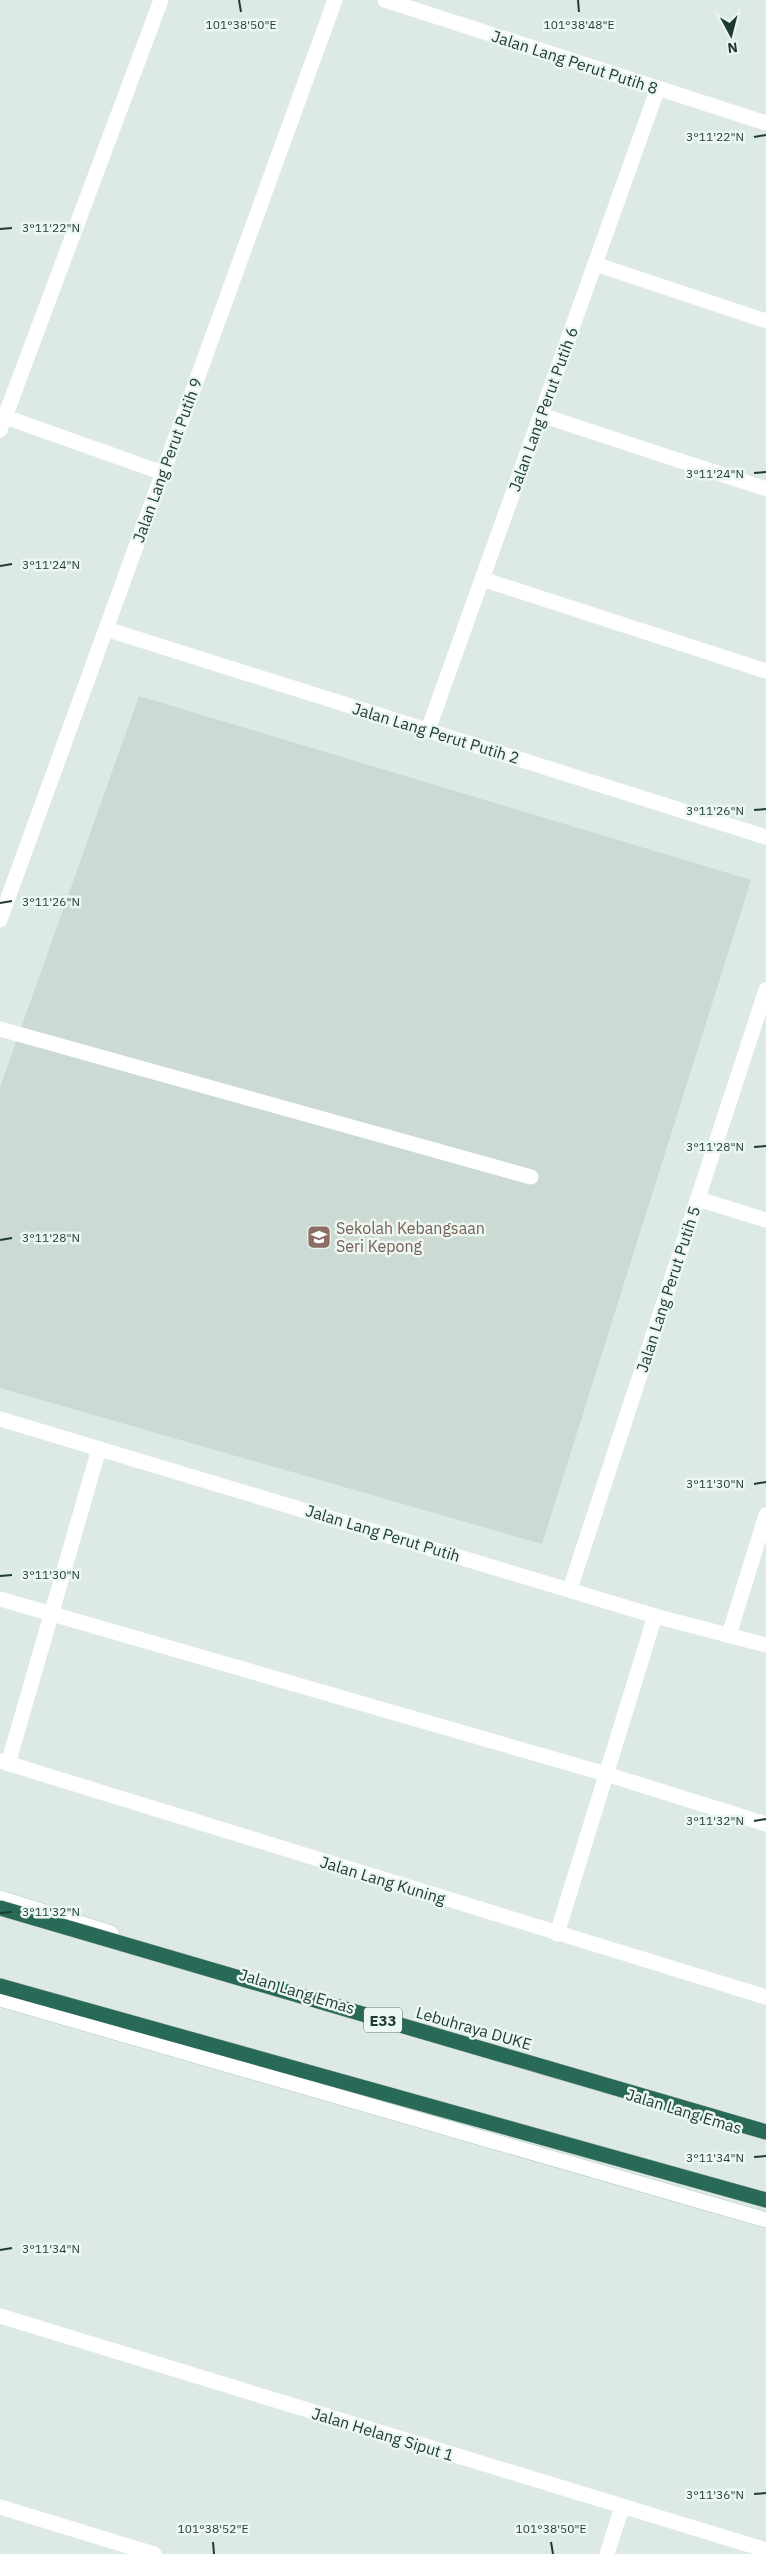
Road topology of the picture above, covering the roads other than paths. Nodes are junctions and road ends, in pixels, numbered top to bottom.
1 (161, 0) edge
2 (334, 0) edge
3 (385, 0) edge
4 (658, 88) junction
5 (766, 123) edge
6 (595, 264) junction
7 (766, 321) edge
8 (541, 415) junction
9 (2, 421) edge
10 (163, 473) junction
11 (766, 489) edge
12 (482, 580) junction
13 (106, 629) junction
14 (766, 671) edge
15 (428, 730) junction
16 (766, 836) edge
17 (6, 887) edge
18 (0, 920) edge
19 (766, 990) edge
20 (0, 1029) edge
21 (531, 1177) dead end
22 (698, 1199) junction
23 (766, 1220) edge
24 (0, 1419) edge
25 (99, 1449) junction
26 (766, 1515) edge
27 (570, 1589) junction
28 (0, 1599) edge
29 (51, 1614) junction
30 (655, 1616) junction
31 (729, 1635) junction
32 (766, 1645) edge
33 (4, 1762) edge
34 (606, 1774) junction
35 (766, 1824) edge
36 (0, 1898) edge
37 (0, 1908) edge
38 (557, 1934) junction
39 (0, 1986) edge
40 (766, 1997) edge
41 (0, 1999) edge
42 (766, 2132) edge
43 (766, 2137) edge
44 (766, 2200) edge
45 (766, 2220) edge
46 (0, 2316) edge
47 (0, 2507) edge
48 (622, 2507) junction
49 (766, 2550) edge
50 (154, 2554) edge
51 (607, 2554) edge

1 - 9 street
2 - 10 street, Jalan Lang Perut Putih 9
3 - 4 street, Jalan Lang Perut Putih 8
4 - 5 street, Jalan Lang Perut Putih 8
4 - 6 street, Jalan Lang Perut Putih 6
6 - 7 street
6 - 8 street, Jalan Lang Perut Putih 6
8 - 11 street
8 - 12 street, Jalan Lang Perut Putih 6
9 - 10 street
10 - 13 street, Jalan Lang Perut Putih 9
12 - 14 street
12 - 15 street, Jalan Lang Perut Putih 6
13 - 15 street, Jalan Lang Perut Putih 2
13 - 17 street, Jalan Lang Perut Putih 9
15 - 16 street, Jalan Lang Perut Putih 2
17 - 18 street, Jalan Lang Perut Putih 9
19 - 22 street, Jalan Lang Perut Putih 5
20 - 21 street
22 - 23 street
22 - 27 street, Jalan Lang Perut Putih 5
24 - 25 street, Jalan Lang Perut Putih
25 - 27 street, Jalan Lang Perut Putih
25 - 29 street
26 - 31 street
27 - 30 street, Jalan Lang Perut Putih
28 - 29 street
29 - 33 street
29 - 34 street
30 - 31 street, Jalan Lang Perut Putih
30 - 34 street
31 - 32 street, Jalan Lang Perut Putih
33 - 38 street, Jalan Lang Kuning
34 - 35 street
34 - 38 street
36 - 43 street, Jalan Lang Emas
37 - 42 highway, Lebuhraya DUKE / E33, bridge
38 - 40 street, Jalan Lang Kuning
39 - 44 highway
41 - 45 street
46 - 48 street, Jalan Helang Siput 1
47 - 50 street
48 - 49 street, Jalan Helang Siput 1
48 - 51 street

